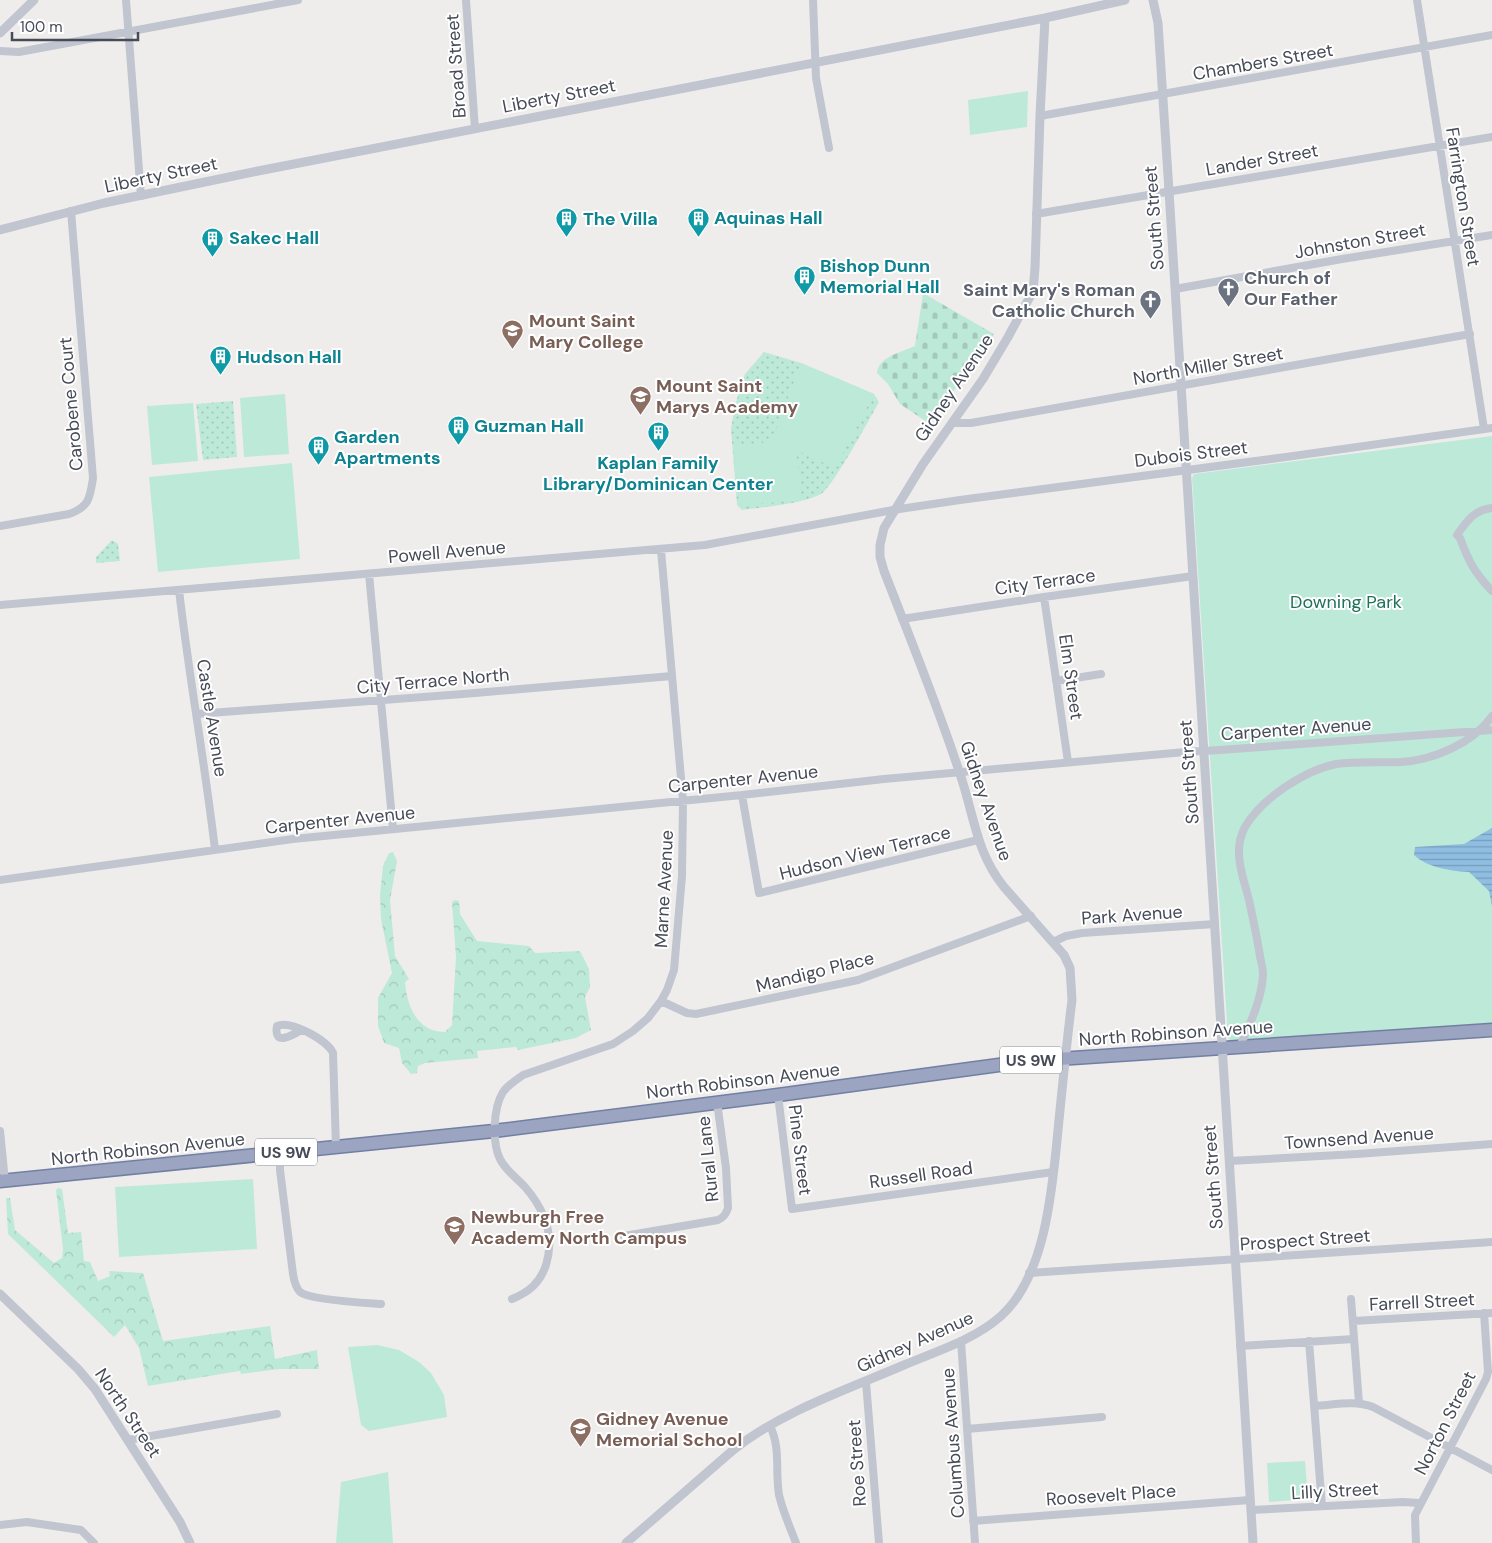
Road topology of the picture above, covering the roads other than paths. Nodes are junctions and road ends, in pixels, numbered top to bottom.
1 (34, 0) edge
2 (126, 0) edge
3 (298, 0) edge
4 (466, 0) edge
5 (813, 0) edge
6 (1126, 0) edge
7 (1153, 0) edge
8 (1417, 0) edge
9 (1045, 18) junction
10 (128, 31) junction
11 (0, 33) edge
12 (1492, 36) edge
13 (1425, 47) junction
14 (0, 51) edge
15 (816, 62) junction
16 (1161, 94) junction
17 (1040, 116) junction
18 (475, 129) junction
19 (1492, 137) edge
20 (1440, 145) junction
21 (829, 148) dead end
22 (1169, 192) junction
23 (141, 196) junction
24 (71, 211) junction
25 (1036, 214) junction
26 (0, 230) edge
27 (1492, 234) edge
28 (1454, 241) junction
29 (1175, 289) junction
30 (1470, 334) junction
31 (1181, 386) junction
32 (952, 423) junction
33 (1488, 428) edge
34 (1186, 469) junction
35 (1492, 508) edge
36 (893, 510) junction
37 (0, 526) edge
38 (661, 550) junction
39 (369, 574) junction
40 (1193, 576) junction
41 (179, 590) junction
42 (1492, 591) edge
43 (1044, 597) junction
44 (0, 605) edge
45 (902, 619) junction
46 (1101, 674) dead end
47 (672, 676) junction
48 (1056, 681) junction
49 (382, 700) junction
50 (197, 714) junction
51 (1492, 716) edge
52 (1492, 730) edge
53 (1479, 731) junction
54 (1068, 762) junction
55 (960, 773) junction
56 (742, 795) junction
57 (683, 800) junction
58 (393, 829) junction
59 (978, 840) junction
60 (215, 850) junction
61 (0, 880) edge
62 (1031, 916) junction
63 (1215, 924) junction
64 (1054, 942) junction
65 (661, 1001) junction
66 (301, 1030) dead end
67 (1492, 1030) edge
68 (1240, 1046) junction
69 (1221, 1047) junction
70 (1065, 1058) junction
71 (778, 1095) junction
72 (718, 1102) junction
73 (0, 1131) edge
74 (494, 1131) junction
75 (1492, 1144) edge
76 (336, 1147) junction
77 (280, 1153) junction
78 (1229, 1161) junction
79 (1053, 1172) junction
80 (2, 1181) edge
81 (792, 1209) joint
82 (624, 1236) dead end
83 (1492, 1242) edge
84 (1235, 1260) junction
85 (1029, 1273) junction
86 (0, 1295) edge
87 (512, 1299) dead end
88 (1351, 1300) dead end
89 (381, 1304) dead end
90 (1488, 1313) edge
91 (1353, 1321) junction
92 (1354, 1339) junction
93 (961, 1342) junction
94 (1309, 1342) junction
95 (1240, 1346) junction
96 (866, 1382) junction
97 (1359, 1404) junction
98 (1314, 1406) junction
99 (277, 1414) dead end
100 (1102, 1417) dead end
101 (770, 1426) junction
102 (967, 1429) junction
103 (128, 1440) junction
104 (1450, 1448) junction
105 (1492, 1470) edge
106 (1250, 1500) junction
107 (1420, 1503) junction
108 (1322, 1506) junction
109 (1251, 1510) junction
110 (973, 1521) junction
111 (0, 1524) edge
112 (94, 1543) edge
113 (190, 1543) edge
114 (626, 1543) edge
115 (796, 1543) edge
116 (878, 1543) edge
117 (975, 1543) edge
118 (1253, 1543) edge
119 (1416, 1543) edge

1 - 11 street
2 - 10 street
3 - 10 street
4 - 18 street, Broad Street
5 - 15 street
6 - 9 street, Liberty Street
7 - 16 street, South Street
8 - 13 street, Farrington Street
9 - 15 street, Liberty Street
9 - 17 street, Gidney Avenue
10 - 14 street
10 - 23 street
12 - 13 street, Chambers Street
13 - 16 street, Chambers Street
13 - 20 street, Farrington Street
15 - 18 street, Liberty Street
15 - 21 street
16 - 17 street, Chambers Street
16 - 22 street, South Street
17 - 25 street, Gidney Avenue
18 - 23 street, Liberty Street
19 - 20 street, Lander Street
20 - 22 street, Lander Street
20 - 28 street, Farrington Street
22 - 25 street, Lander Street
22 - 29 street, South Street
23 - 24 street, Liberty Street
24 - 26 street, Liberty Street
24 - 37 street, Carobene Court
25 - 32 street, Gidney Avenue
27 - 28 street, Johnston Street
28 - 29 street, Johnston Street
28 - 30 street, Farrington Street
29 - 31 street, South Street
30 - 31 street, North Miller Street
30 - 33 street, Farrington Street
31 - 32 street, North Miller Street
31 - 34 street, South Street
32 - 36 street, Gidney Avenue
33 - 34 street, Dubois Street
34 - 36 street, Dubois Street
34 - 40 street, South Street
35 - 42 street
36 - 38 street, Powell Avenue
36 - 45 street, Gidney Avenue
38 - 39 street, Powell Avenue
38 - 47 street, Marne Avenue
39 - 41 street, Powell Avenue
39 - 49 street
40 - 43 street, City Terrace
40 - 63 street, South Street
41 - 44 street, Powell Avenue
41 - 50 street, Castle Avenue
43 - 45 street, City Terrace
43 - 48 street, Elm Street
45 - 55 street, Gidney Avenue
46 - 48 street
47 - 49 street, City Terrace North
47 - 57 street, Marne Avenue
48 - 54 street, Elm Street
49 - 50 street, City Terrace North
49 - 58 street
50 - 60 street, Castle Avenue
51 - 53 street
52 - 53 street, Carpenter Avenue
53 - 54 street, Carpenter Avenue, bridge
53 - 68 street
54 - 55 street, Carpenter Avenue
55 - 56 street, Carpenter Avenue
55 - 59 street, Gidney Avenue
56 - 57 street, Carpenter Avenue
56 - 59 street, Hudson View Terrace
57 - 58 street, Carpenter Avenue
57 - 65 street, Marne Avenue
58 - 60 street, Carpenter Avenue
59 - 62 street, Gidney Avenue
60 - 61 street, Carpenter Avenue
62 - 64 street, Gidney Avenue
62 - 65 street, Mandigo Place
63 - 64 street, Park Avenue
63 - 69 street, South Street
64 - 70 street, Gidney Avenue
65 - 74 street, Marne Avenue
66 - 76 street
67 - 68 highway, North Robinson Avenue / US 9W
68 - 69 highway, North Robinson Avenue / US 9W
69 - 70 highway, North Robinson Avenue / US 9W
69 - 78 street, South Street
70 - 71 highway, North Robinson Avenue / US 9W
70 - 79 street, Gidney Avenue
71 - 72 highway, North Robinson Avenue / US 9W
71 - 81 street, Pine Street
72 - 74 highway, North Robinson Avenue / US 9W
72 - 82 street, Rural Lane
73 - 80 street
74 - 76 highway, North Robinson Avenue / US 9W
74 - 87 street
75 - 78 street, Townsend Avenue
76 - 77 highway, North Robinson Avenue / US 9W
77 - 80 highway, North Robinson Avenue / US 9W
77 - 89 street
78 - 84 street, South Street
79 - 81 street, Russell Road
79 - 85 street, Gidney Avenue
83 - 84 street, Prospect Street
84 - 85 street, Prospect Street
84 - 95 street, South Street
85 - 93 street, Gidney Avenue
86 - 103 street, North Street
88 - 91 street
90 - 91 street, Farrell Street
90 - 104 street, Norton Street
91 - 92 street
92 - 94 street
92 - 97 street
93 - 96 street, Gidney Avenue
93 - 102 street, Columbus Avenue
94 - 95 street
94 - 98 street
95 - 106 street, South Street
96 - 101 street, Gidney Avenue
96 - 116 street, Roe Street
97 - 98 street
97 - 104 street
98 - 108 street
99 - 103 street
100 - 102 street
101 - 114 street, Gidney Avenue
101 - 115 street
102 - 110 street, Columbus Avenue
103 - 113 street, North Street
104 - 105 street
104 - 107 street, Norton Street
106 - 109 street, South Street
106 - 110 street, Roosevelt Place
107 - 108 street, Lilly Street
107 - 119 street, Norton Street
108 - 109 street, Lilly Street
109 - 118 street, South Street
110 - 117 street, Columbus Avenue
111 - 112 street

